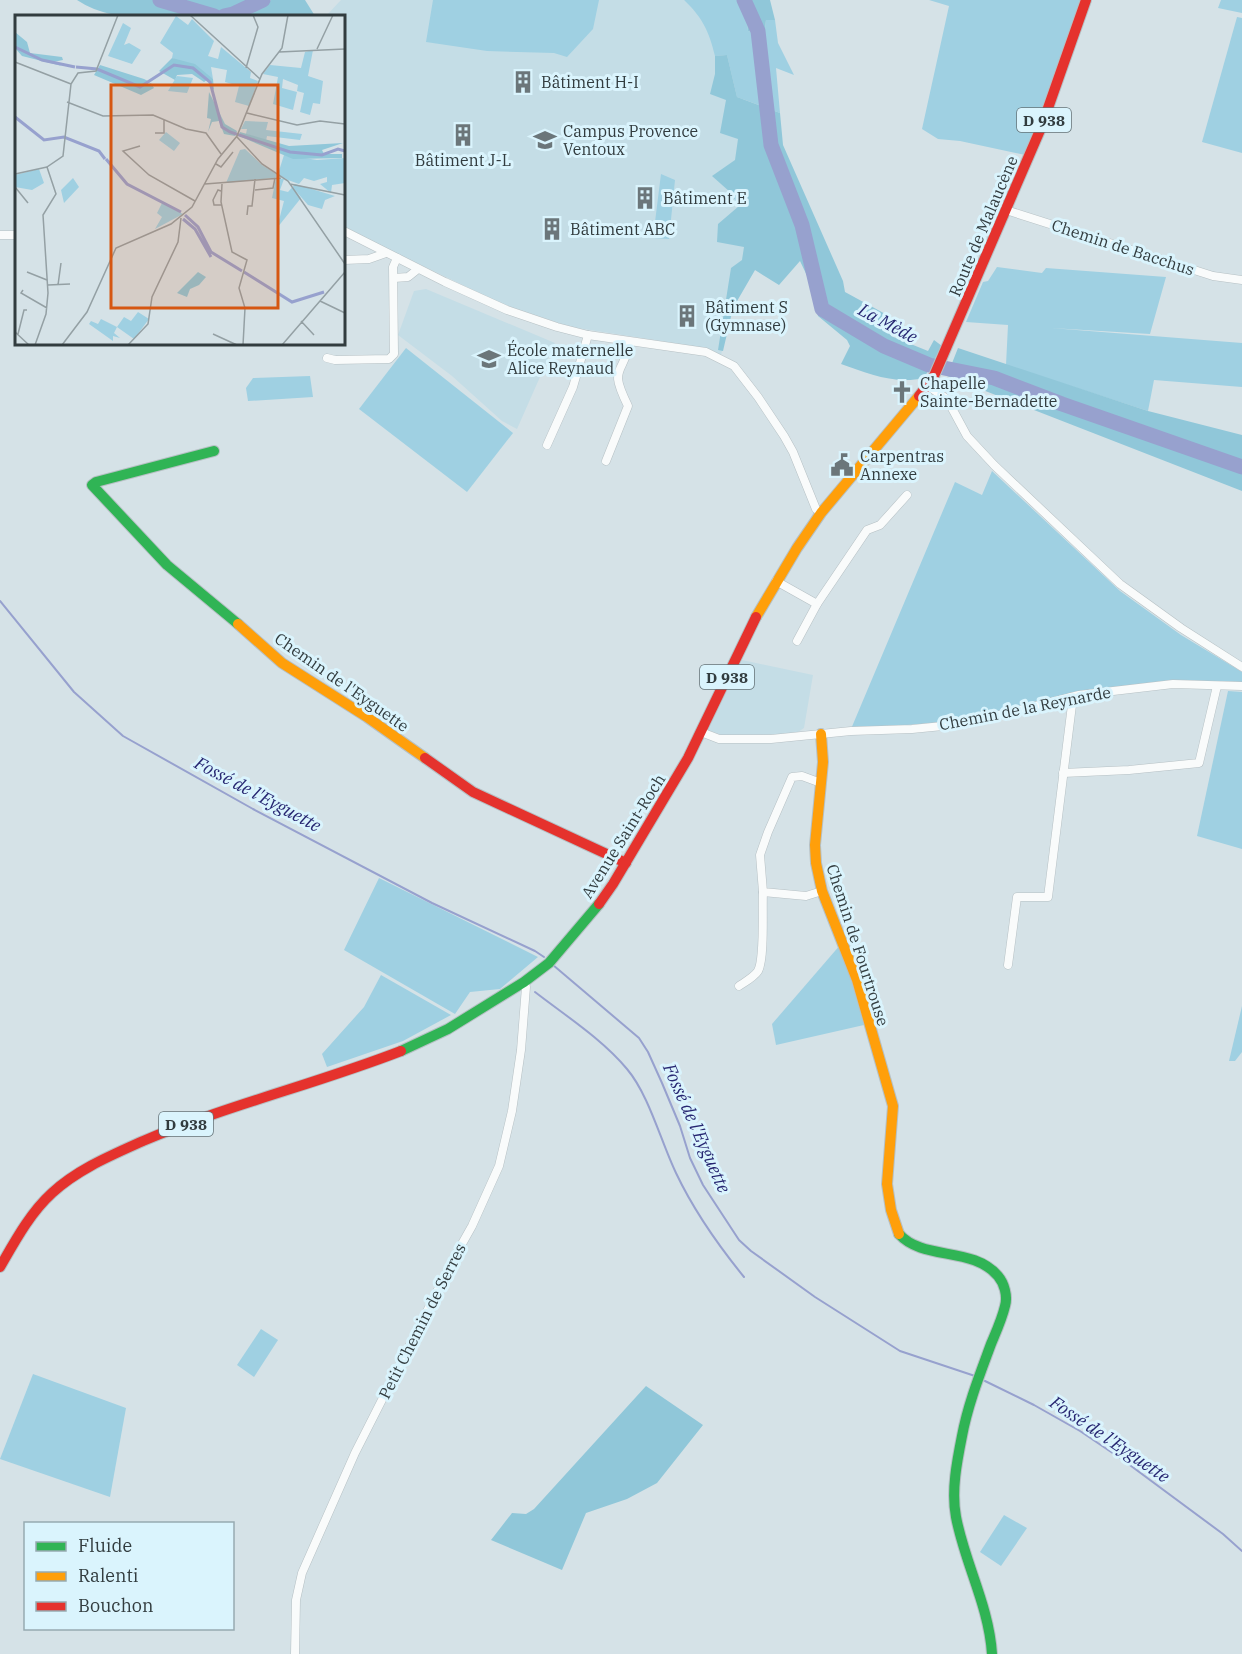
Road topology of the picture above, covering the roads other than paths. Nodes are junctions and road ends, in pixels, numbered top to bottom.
1 (1086, 0) edge
2 (1006, 210) junction
3 (345, 232) edge
4 (386, 253) junction
5 (397, 258) junction
6 (345, 260) edge
7 (418, 269) junction
8 (394, 278) junction
9 (1242, 280) edge
10 (588, 335) junction
11 (631, 342) junction
12 (327, 358) dead end
13 (941, 362) joint
14 (931, 381) junction
15 (547, 445) dead end
16 (214, 451) dead end
17 (606, 461) dead end
18 (907, 495) dead end
19 (820, 513) junction
20 (776, 581) junction
21 (817, 604) junction
22 (797, 641) dead end
23 (1242, 667) edge
24 (1217, 686) junction
25 (1242, 686) edge
26 (1071, 697) junction
27 (702, 732) junction
28 (821, 734) junction
29 (1063, 773) junction
30 (821, 783) junction
31 (626, 863) junction
32 (822, 891) junction
33 (763, 892) junction
34 (1008, 964) dead end
35 (524, 982) junction
36 (739, 986) dead end
37 (0, 1267) edge
38 (295, 1654) edge
39 (992, 1654) edge

1 - 2 street, Route de Malaucène / D 938
2 - 9 street, Chemin de Bacchus
2 - 13 street, Route de Malaucène / D 938
3 - 4 street
4 - 5 street
4 - 6 street
5 - 7 street
5 - 8 street
7 - 8 street
7 - 10 street
8 - 12 street
10 - 11 street
10 - 15 street
11 - 17 street
11 - 19 street
13 - 14 street, Avenue Saint-Roch / D 938
14 - 19 street, Avenue Saint-Roch / D 938
14 - 23 street
16 - 31 street, Chemin de l'Eyguette
18 - 21 street
19 - 20 street, Avenue Saint-Roch / D 938
20 - 21 street
20 - 27 street, Avenue Saint-Roch / D 938
21 - 22 street
24 - 25 street, Chemin de la Reynarde
24 - 26 street, Chemin de la Reynarde
24 - 29 street
26 - 28 street, Chemin de la Reynarde
26 - 29 street
27 - 28 street, Chemin de la Reynarde
27 - 31 street, Avenue Saint-Roch / D 938
28 - 30 street, Chemin de Fourtrouse
29 - 34 street
30 - 32 street, Chemin de Fourtrouse
30 - 33 street
31 - 35 street, Avenue Saint-Roch / D 938
32 - 33 street
32 - 39 street, Chemin de Fourtrouse
33 - 36 street
35 - 37 street, Avenue Saint-Roch / D 938
35 - 38 street, Petit Chemin de Serres

